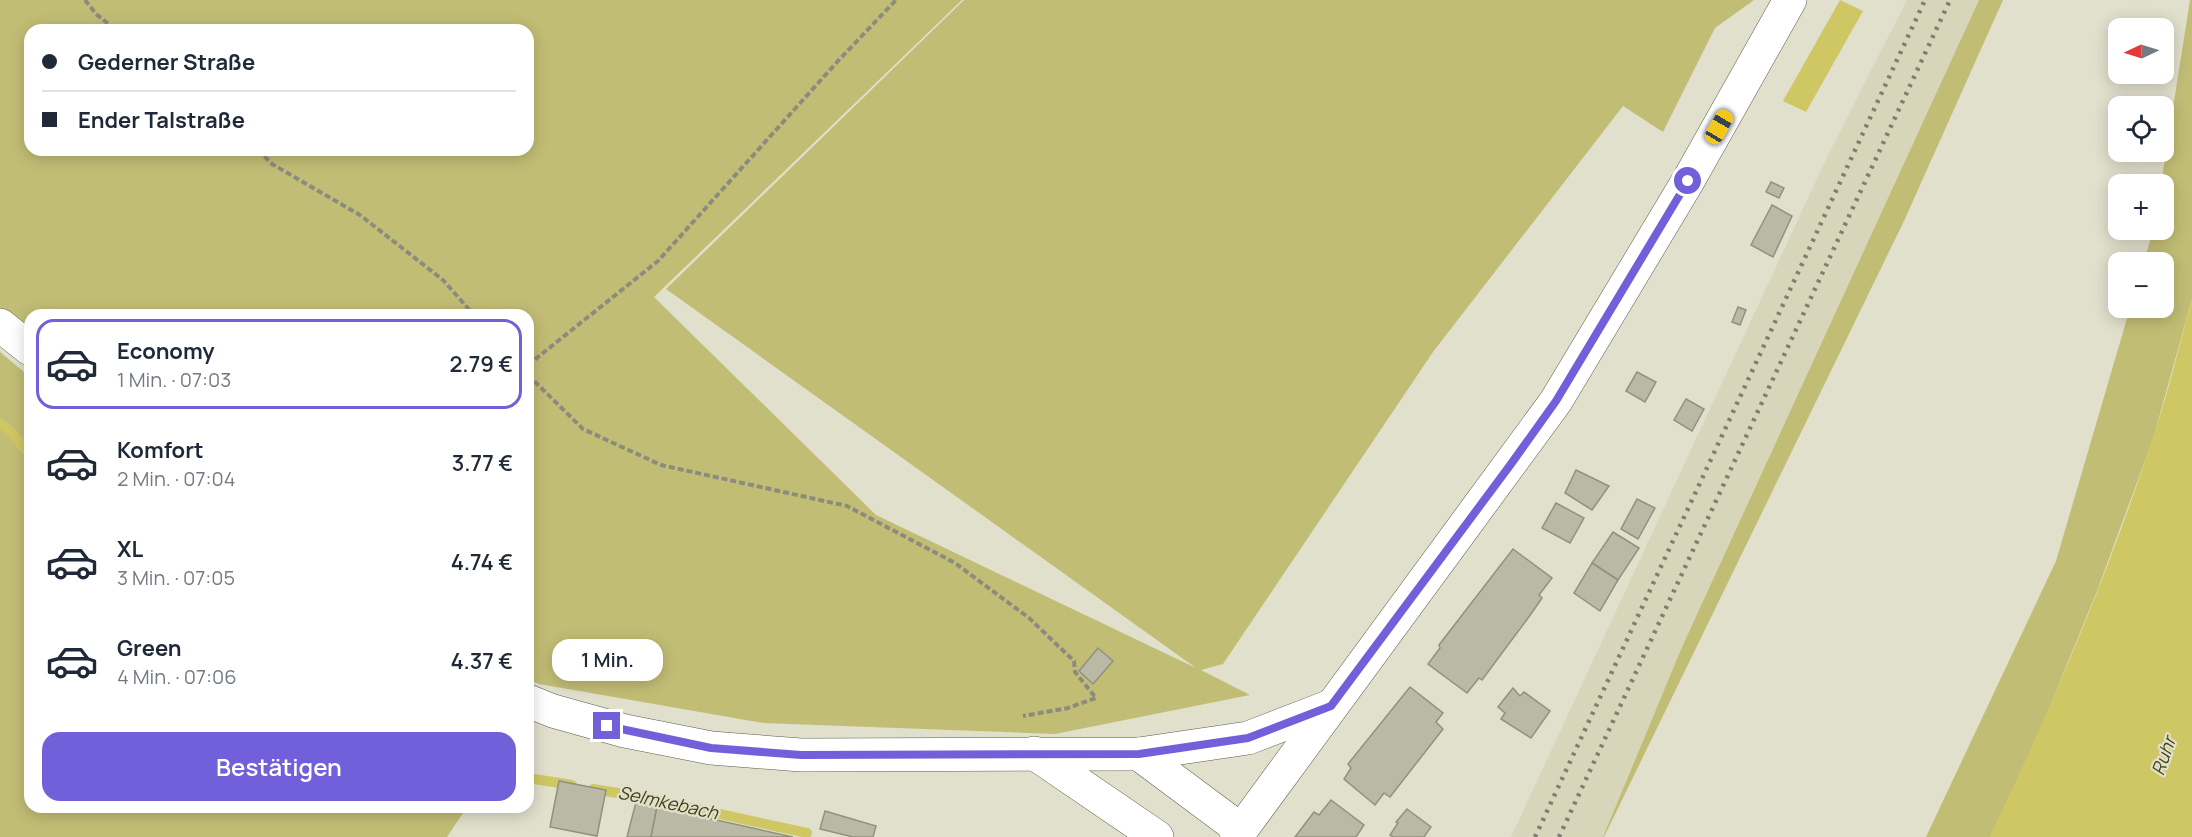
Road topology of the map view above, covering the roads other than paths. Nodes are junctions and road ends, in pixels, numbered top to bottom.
1 (1790, 0) edge
2 (0, 325) edge
3 (24, 344) edge
4 (534, 703) edge
5 (1331, 706) junction
6 (1034, 753) junction
7 (1139, 754) junction
8 (1239, 834) edge
9 (1157, 837) edge

1 - 5 main road
2 - 3 main road
4 - 6 main road
5 - 7 main road
5 - 8 main road
6 - 7 main road
6 - 9 main road
7 - 8 main road

